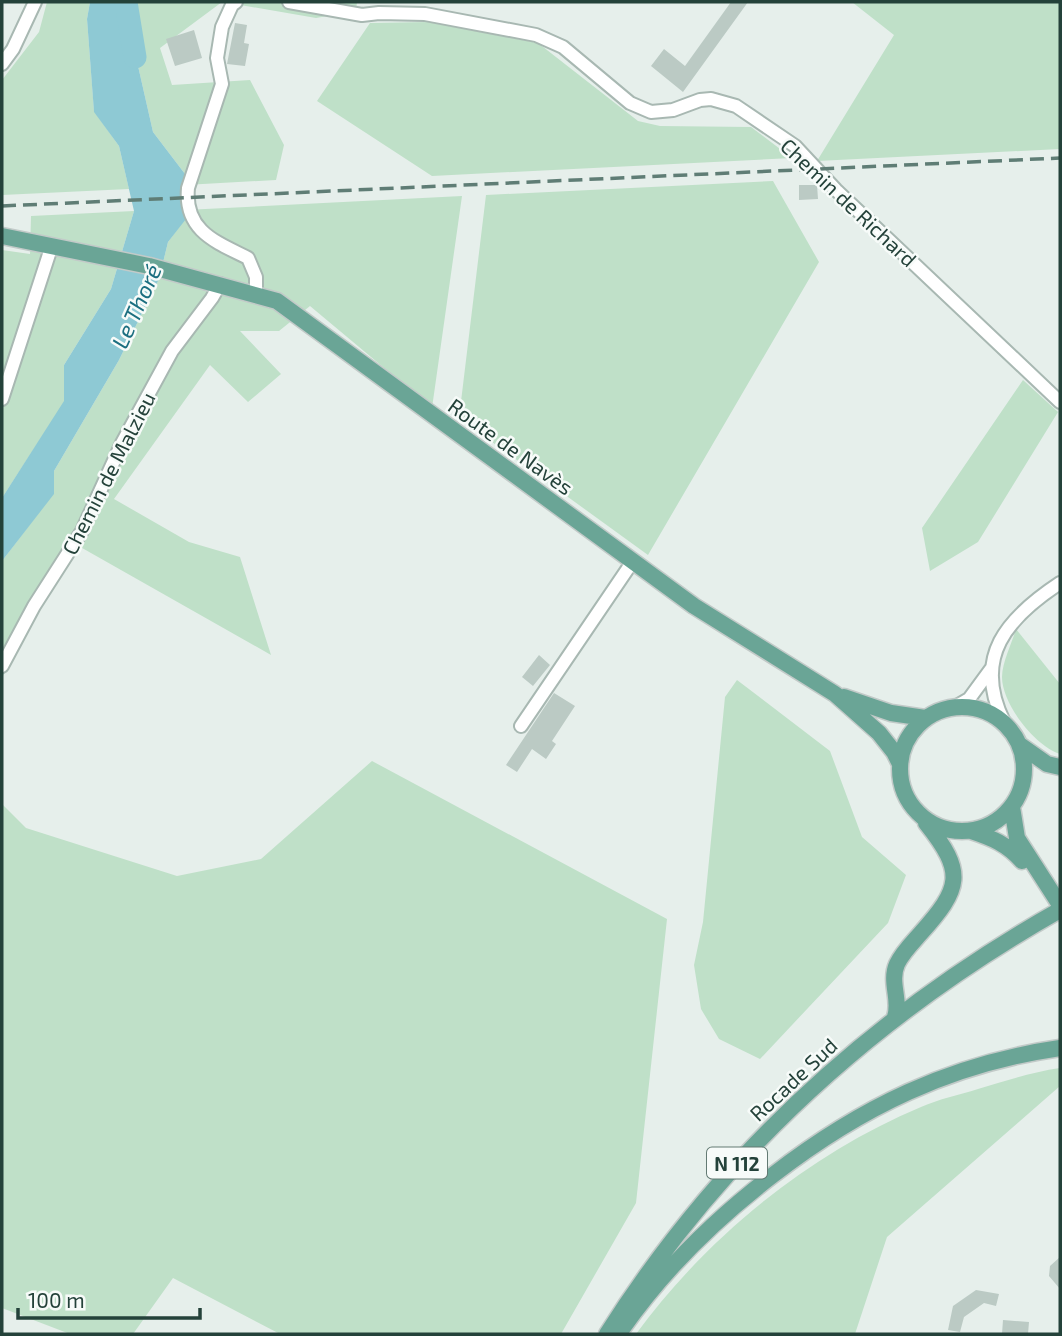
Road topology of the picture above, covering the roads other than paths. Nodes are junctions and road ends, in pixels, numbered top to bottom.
1 (35, 2) edge
2 (236, 2) edge
3 (289, 2) edge
4 (2, 64) edge
5 (2, 236) edge
6 (52, 245) junction
7 (220, 284) junction
8 (256, 295) junction
9 (2, 399) edge
10 (1060, 402) edge
11 (633, 561) junction
12 (1060, 583) edge
13 (2, 666) edge
14 (991, 669) junction
15 (835, 694) junction
16 (957, 706) junction
17 (925, 719) junction
18 (1004, 722) junction
19 (521, 726) dead end
20 (1020, 745) junction
21 (900, 764) junction
22 (1060, 767) edge
23 (1012, 807) junction
24 (923, 818) junction
25 (971, 831) junction
26 (1047, 887) junction
27 (1060, 907) edge
28 (895, 1017) junction
29 (1060, 1048) edge
30 (607, 1334) edge
31 (618, 1334) edge

1 - 4 street
2 - 8 street
3 - 10 street, Chemin de Richard
5 - 6 main road, Route de Navès
6 - 7 main road, Route de Navès
6 - 9 street
7 - 8 main road, Route de Navès
7 - 13 street, Chemin de Malzieu
8 - 11 main road, Route de Navès
11 - 15 main road, Route de Navès
11 - 19 street
12 - 14 street
14 - 16 street
14 - 18 street
15 - 17 main road, Route de Navès
15 - 21 main road, Route de Navès
16 - 17 main road
16 - 18 main road
17 - 21 main road
18 - 20 main road
20 - 22 main road
20 - 23 main road
21 - 24 main road, Route de Navès
23 - 25 main road
23 - 26 main road
24 - 25 main road
24 - 28 main road, Route de Navès
25 - 26 main road
26 - 27 main road
27 - 28 main road, Rocade Sud / N 112
28 - 30 main road, Rocade Sud / N 112
29 - 31 main road

